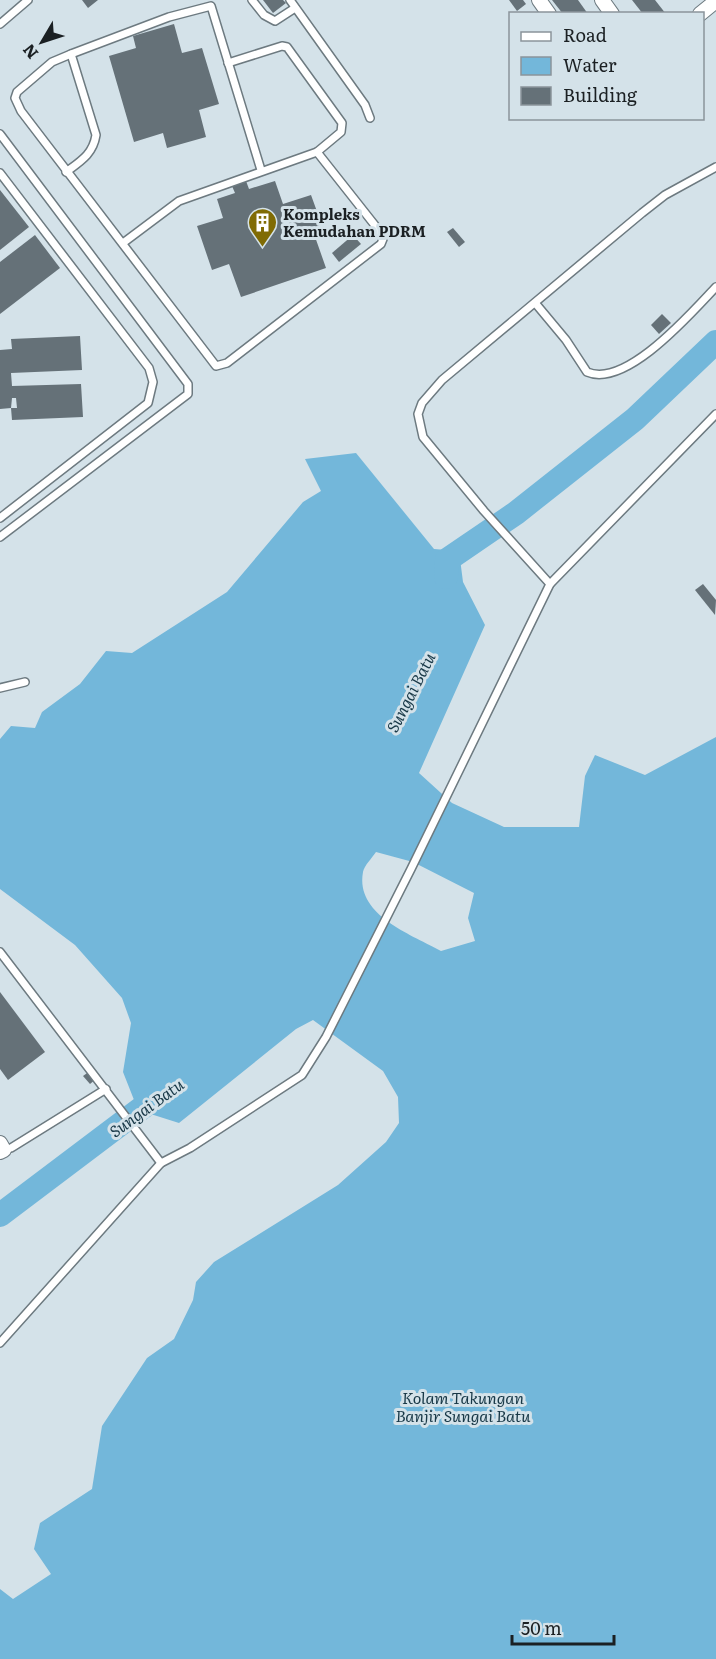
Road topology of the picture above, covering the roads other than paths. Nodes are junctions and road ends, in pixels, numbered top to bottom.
1 (28, 0) edge
2 (252, 0) edge
3 (290, 0) edge
4 (716, 1) edge
5 (211, 3) edge
6 (295, 8) junction
7 (702, 12) edge
8 (0, 24) edge
9 (71, 54) junction
10 (228, 63) junction
11 (370, 118) dead end
12 (0, 134) edge
13 (317, 152) junction
14 (715, 168) edge
15 (261, 170) junction
16 (66, 172) junction
17 (0, 173) edge
18 (123, 243) junction
19 (716, 287) edge
20 (536, 304) junction
21 (716, 414) edge
22 (0, 518) edge
23 (0, 537) edge
24 (550, 584) junction
25 (25, 682) dead end
26 (0, 688) edge
27 (0, 952) edge
28 (106, 1089) junction
29 (1, 1148) edge
30 (161, 1163) junction
31 (0, 1343) edge

1 - 8 lane
2 - 6 lane
3 - 6 lane
4 - 7 street
5 - 9 lane
5 - 10 lane
6 - 11 lane
9 - 16 lane
9 - 16 lane
10 - 13 lane
10 - 15 lane
12 - 23 lane
13 - 15 lane
13 - 18 lane
14 - 20 lane
15 - 18 lane
16 - 18 lane
17 - 22 lane
19 - 20 lane
20 - 24 lane
21 - 24 lane
24 - 30 lane
25 - 26 lane
27 - 28 lane
28 - 29 lane
28 - 30 lane
30 - 31 lane

